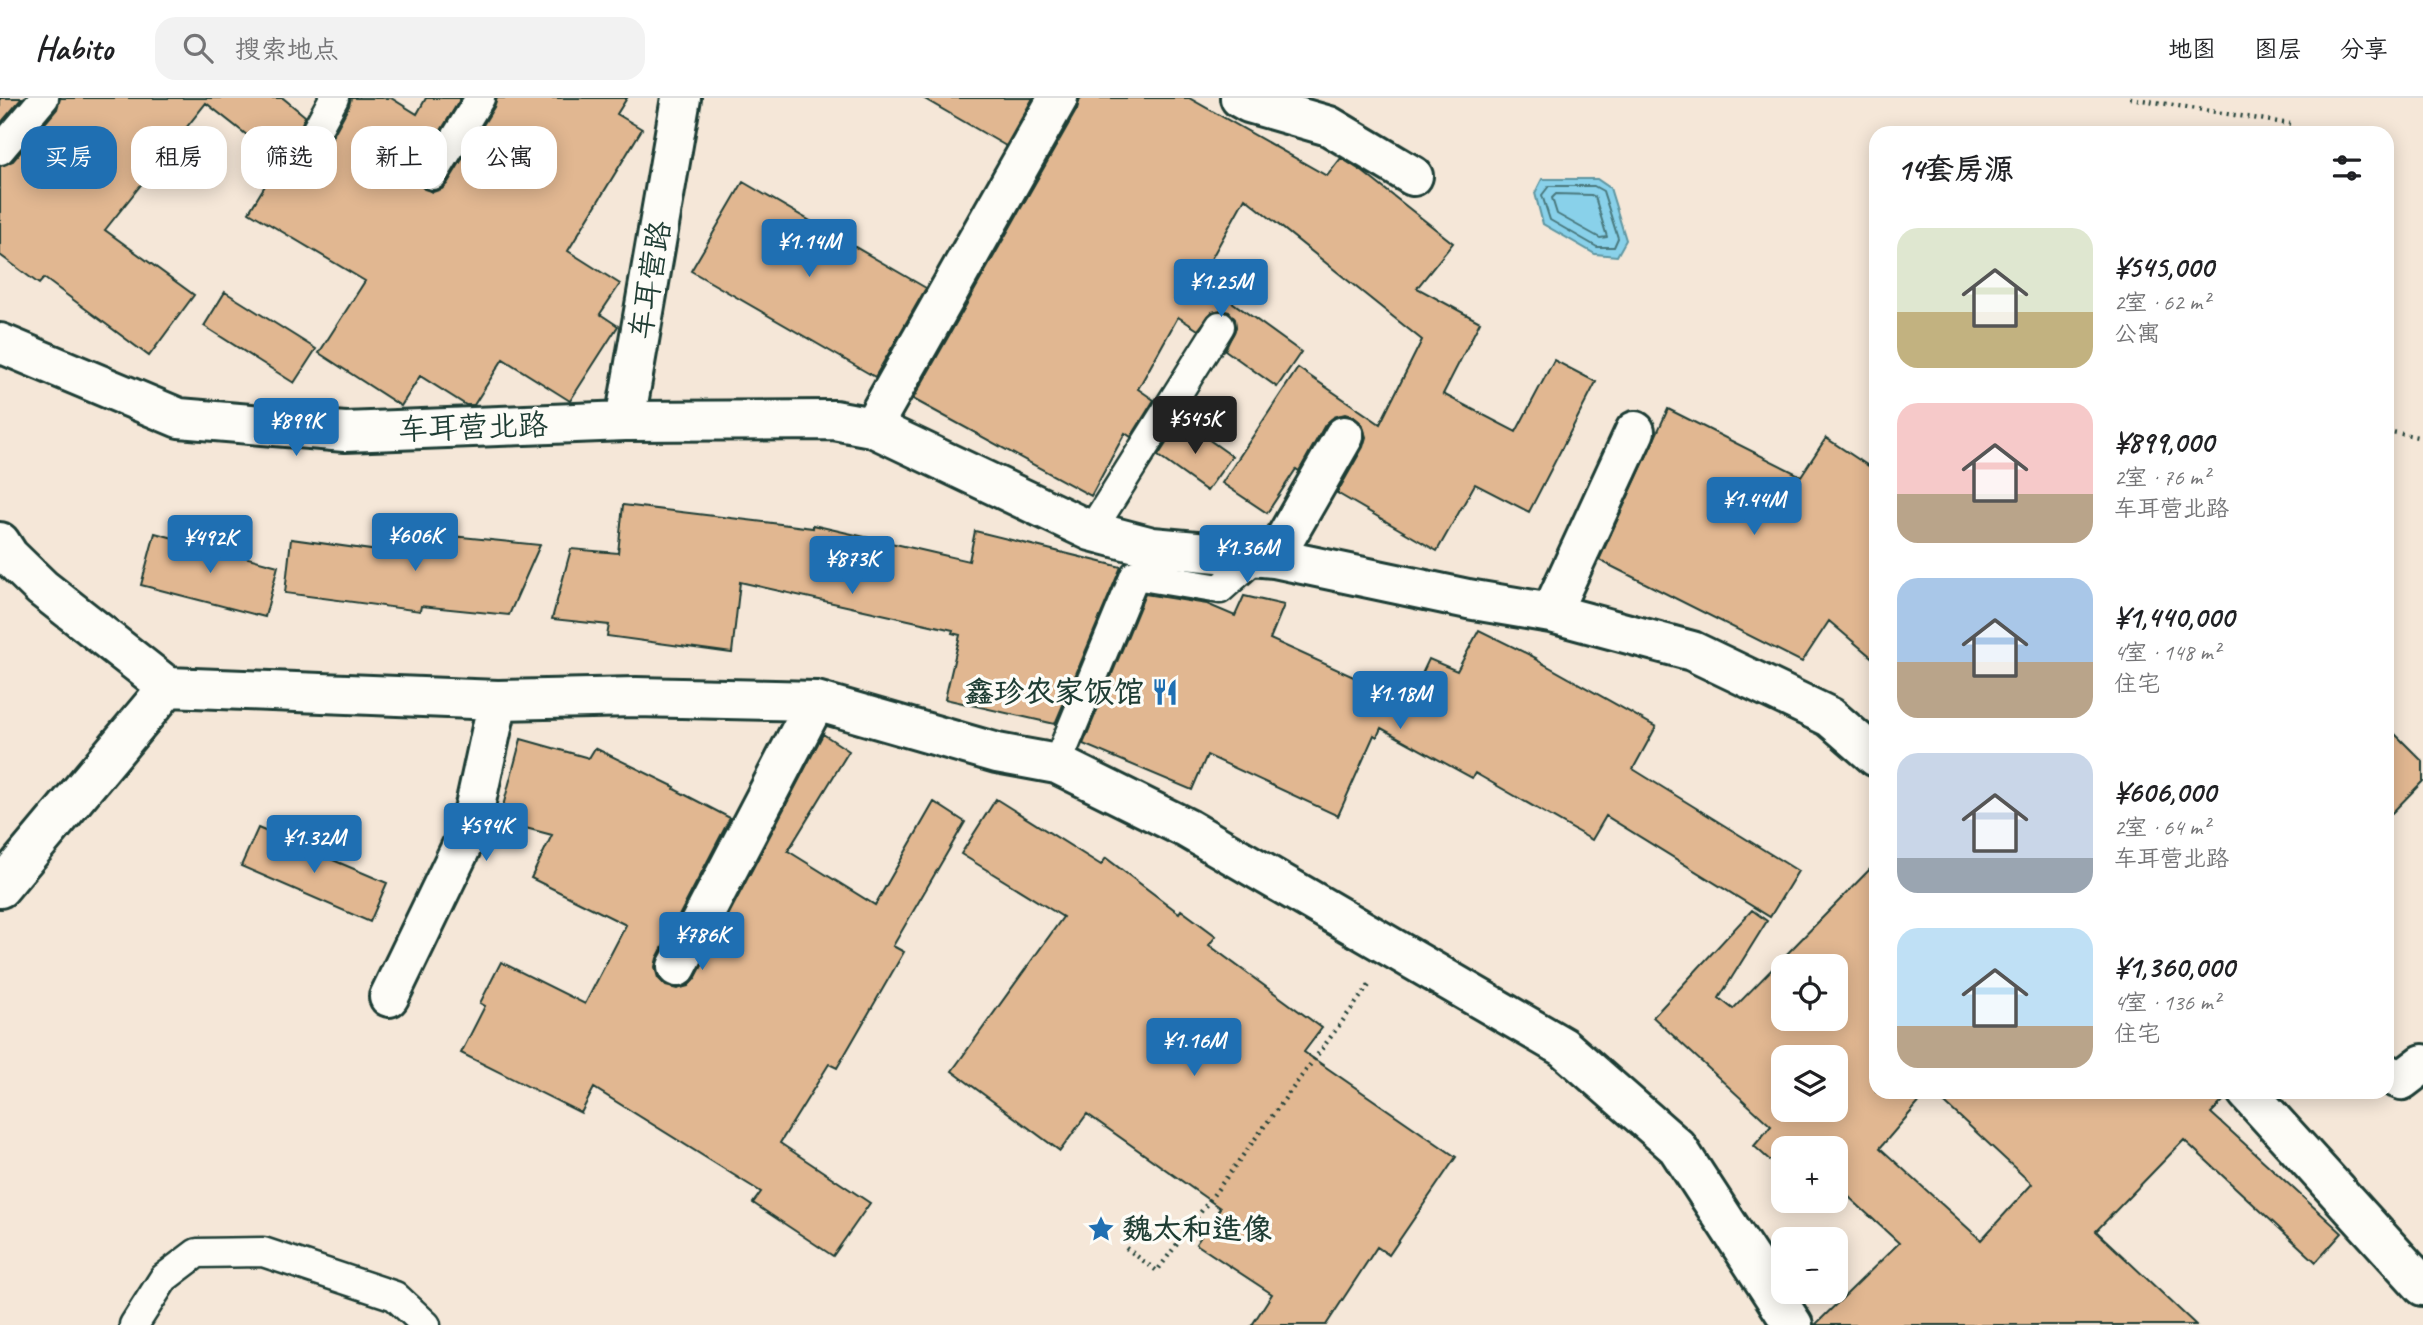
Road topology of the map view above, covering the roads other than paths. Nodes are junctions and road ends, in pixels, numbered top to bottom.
1 (44, 98) edge
2 (334, 98) edge
3 (480, 98) edge
4 (681, 98) edge
5 (1058, 98) edge
6 (1240, 98) edge
7 (319, 126) edge
8 (0, 150) edge
9 (447, 152) edge
10 (1413, 176) dead end
11 (1220, 326) dead end
12 (0, 343) edge
13 (625, 421) junction
14 (872, 427) junction
15 (1635, 431) dead end
16 (1344, 436) dead end
17 (1091, 531) junction
18 (3, 552) edge
19 (1266, 557) junction
20 (1551, 613) junction
21 (168, 687) junction
22 (498, 700) junction
23 (816, 701) junction
24 (1869, 751) edge
25 (1057, 764) junction
26 (0, 888) edge
27 (677, 967) dead end
28 (389, 997) dead end
29 (2423, 1064) edge
30 (2394, 1077) edge
31 (2253, 1099) edge
32 (2423, 1286) edge
33 (134, 1325) edge
34 (426, 1325) edge
35 (1793, 1325) edge

1 - 8 lane
2 - 7 lane
3 - 9 lane
4 - 13 street, 车耳营路
5 - 14 street
6 - 10 street
11 - 17 lane
12 - 13 street, 车耳营北路
13 - 14 street, 车耳营北路
14 - 17 street, 车耳营北路
15 - 20 street
16 - 19 street
17 - 19 street, 车耳营北路
18 - 21 street
19 - 20 street, 车耳营北路
19 - 25 lane
20 - 24 street, 车耳营北路
21 - 22 street
21 - 26 street
22 - 23 street
22 - 28 street
23 - 25 street
23 - 27 street
25 - 35 street
29 - 30 street
31 - 32 street
33 - 34 lane

